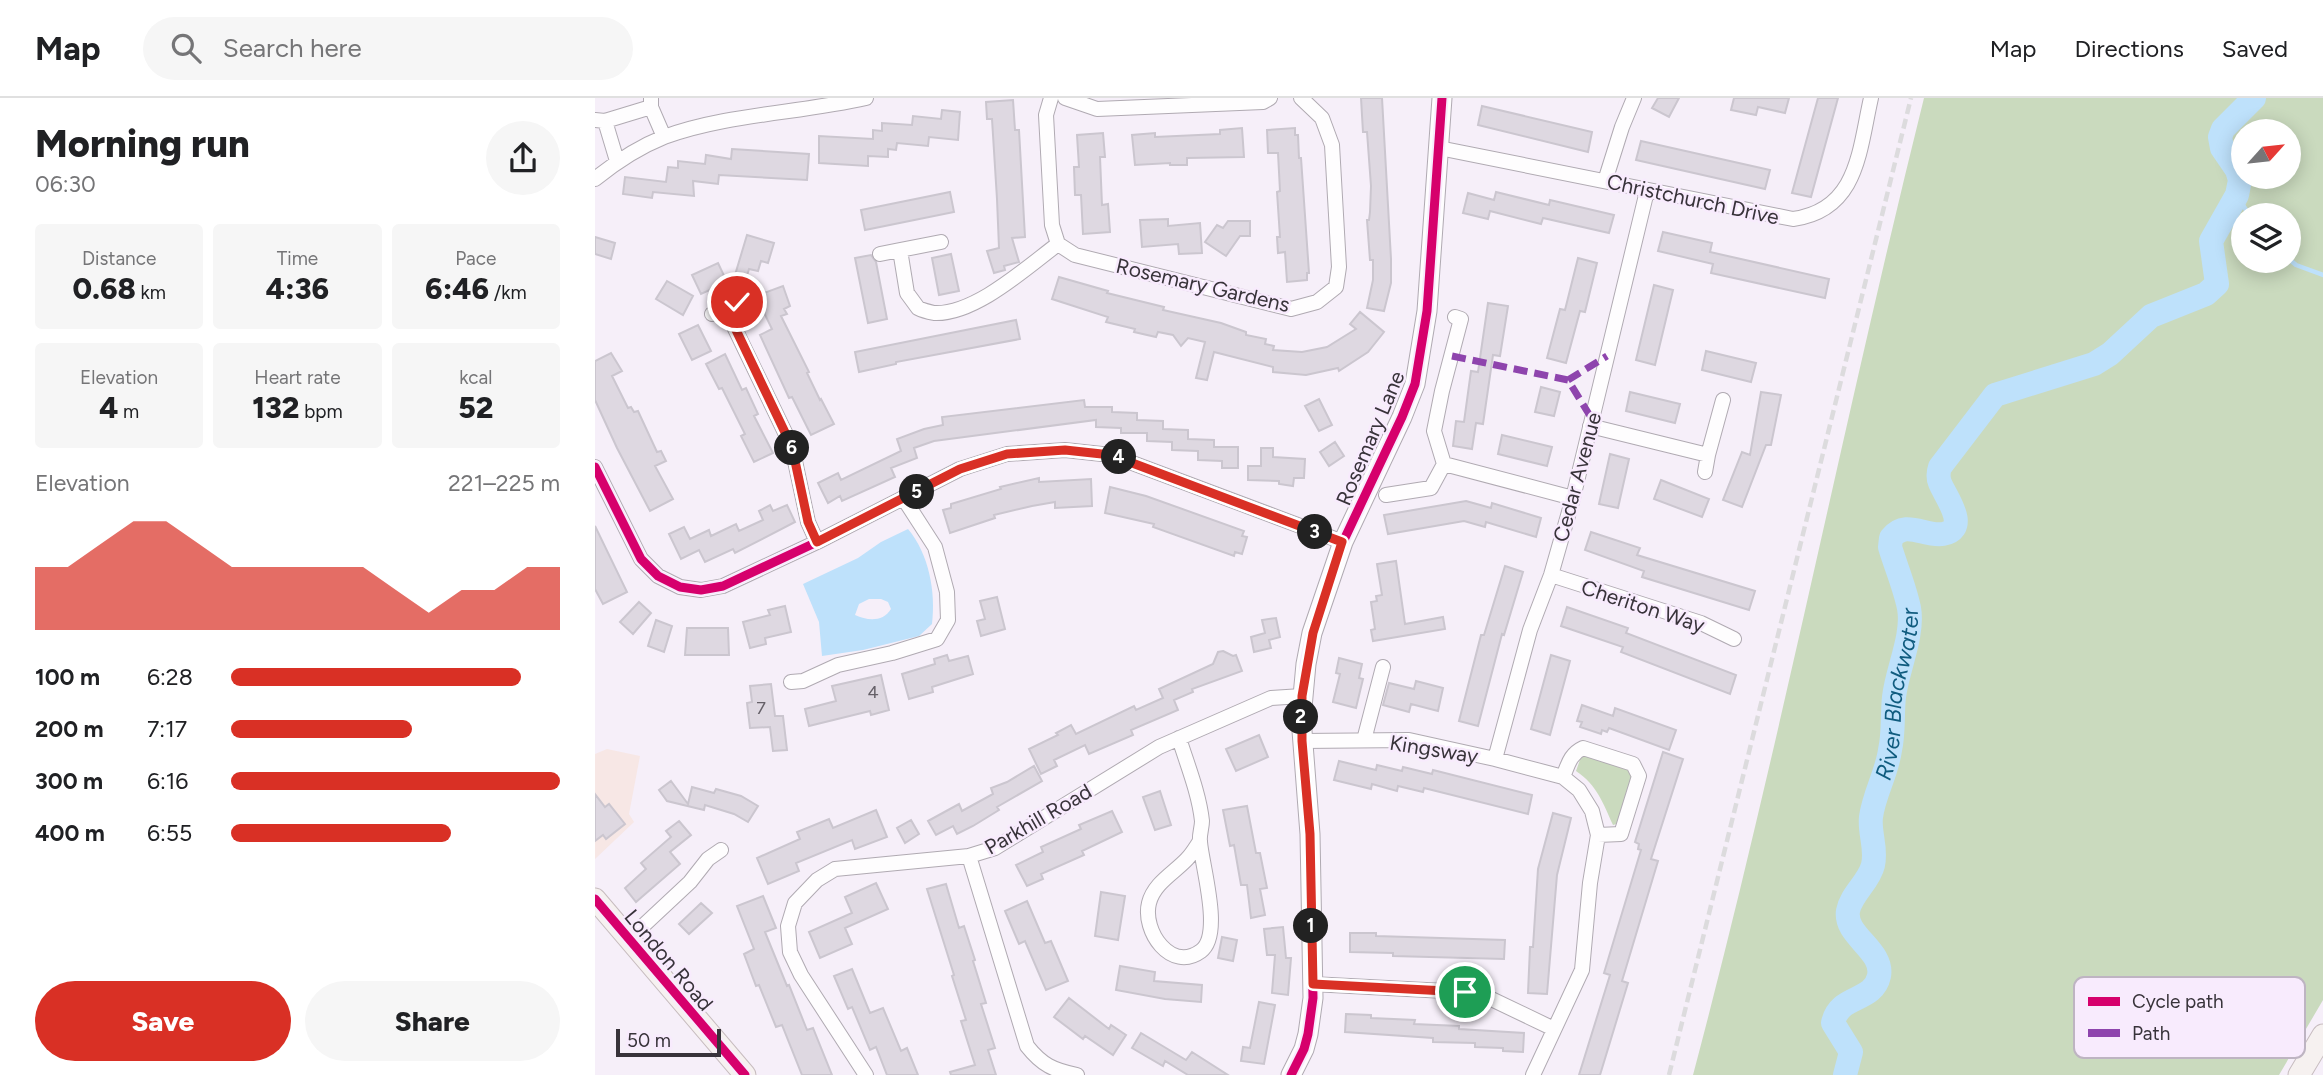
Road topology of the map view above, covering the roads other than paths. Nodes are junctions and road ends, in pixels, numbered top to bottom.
1 (1051, 98) edge
2 (1065, 98) edge
3 (1270, 98) edge
4 (1301, 98) edge
5 (1442, 98) edge
6 (1634, 98) edge
7 (1871, 98) edge
8 (861, 99) edge
9 (651, 102) edge
10 (600, 120) edge
11 (664, 137) junction
12 (1439, 148) junction
13 (617, 161) junction
14 (595, 178) edge
15 (1605, 181) junction
16 (1647, 191) junction
17 (941, 242) dead end
18 (1058, 243) junction
19 (899, 250) junction
20 (880, 254) dead end
21 (725, 308) dead end
22 (1455, 317) dead end
23 (1723, 400) dead end
24 (1590, 426) junction
25 (1708, 454) junction
26 (1444, 464) junction
27 (595, 467) edge
28 (1705, 472) dead end
29 (1386, 495) dead end
30 (1573, 498) junction
31 (904, 499) junction
32 (817, 542) junction
33 (1342, 542) junction
34 (1551, 575) junction
35 (1734, 639) dead end
36 (1383, 667) dead end
37 (791, 682) dead end
38 (1302, 696) junction
39 (1179, 738) junction
40 (1364, 740) junction
41 (1302, 741) junction
42 (1495, 759) junction
43 (1563, 777) junction
44 (1598, 835) junction
45 (1200, 841) junction
46 (721, 850) dead end
47 (969, 856) junction
48 (595, 899) edge
49 (629, 939) junction
50 (1313, 984) junction
51 (1554, 1029) junction
52 (2323, 1035) edge
53 (745, 1075) edge
54 (866, 1075) edge
55 (1077, 1075) edge
56 (1291, 1075) edge
57 (1533, 1075) edge
58 (2299, 1075) edge

1 - 18 street
2 - 3 street
4 - 18 street, Rosemary Gardens
5 - 12 street, Rosemary Lane
6 - 15 street
7 - 16 street, Christchurch Drive
8 - 11 street
9 - 10 street
9 - 11 street
10 - 13 street
11 - 13 street
12 - 15 street, Christchurch Drive
12 - 33 street, Rosemary Lane
13 - 14 street
15 - 16 street, Christchurch Drive
16 - 24 street, Cedar Avenue
17 - 19 street
18 - 19 street
19 - 20 street
21 - 32 street
22 - 26 street
23 - 25 street
24 - 25 street
24 - 30 street, Cedar Avenue
25 - 28 street
26 - 29 street
26 - 30 street
27 - 32 street
30 - 34 street, Cedar Avenue
31 - 32 street
31 - 33 street
31 - 37 street
33 - 38 street, Rosemary Lane
34 - 35 street, Cheriton Way
34 - 42 street, Cedar Avenue
36 - 40 street
38 - 39 street, Parkhill Road
38 - 41 street, Rosemary Lane
39 - 45 street
39 - 47 street, Parkhill Road
40 - 41 street, Kingsway
40 - 42 street, Kingsway
41 - 50 street, Rosemary Lane
42 - 43 street, Kingsway
43 - 44 street
43 - 44 street
44 - 51 street
45 - 45 street
46 - 49 street
47 - 54 street
47 - 55 street, Parkhill Road
48 - 49 main road, London Road
49 - 53 main road, London Road
50 - 51 street
50 - 56 street, Rosemary Lane
51 - 57 street
52 - 58 main road

